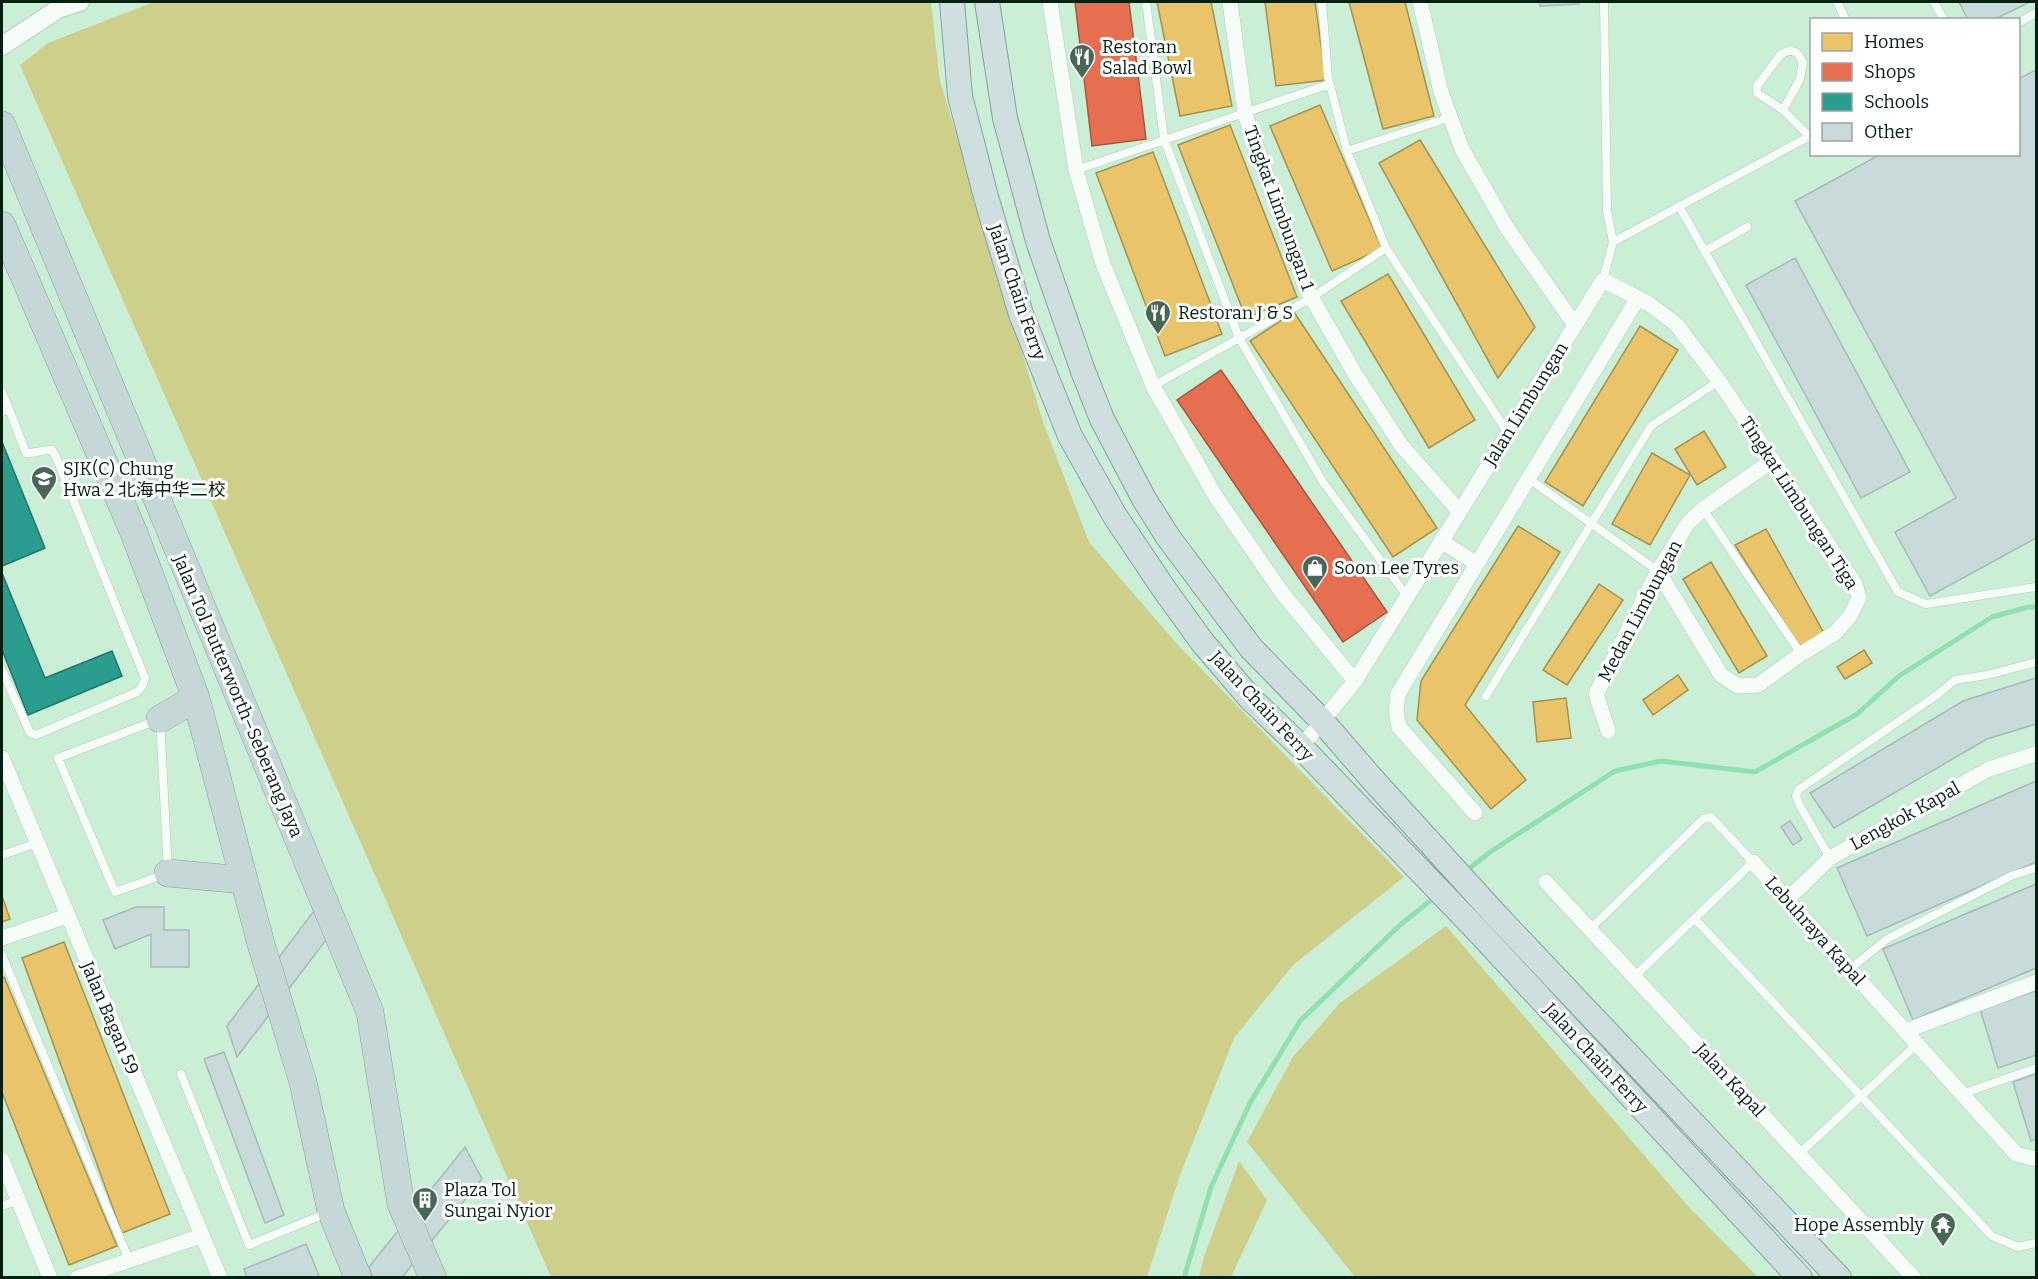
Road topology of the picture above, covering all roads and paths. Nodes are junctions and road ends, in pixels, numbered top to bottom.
1 (80, 2) edge
2 (952, 2) edge
3 (987, 2) edge
4 (1050, 2) edge
5 (1146, 2) edge
6 (1230, 2) edge
7 (1322, 2) edge
8 (1420, 2) edge
9 (1604, 2) edge
10 (1837, 2) edge
11 (1934, 2) edge
12 (2037, 13) edge
13 (1845, 18) edge
14 (1943, 18) edge
15 (2020, 22) edge
16 (2, 46) edge
17 (1330, 84) junction
18 (1783, 110) junction
19 (1245, 114) junction
20 (1450, 117) junction
21 (2, 125) edge
22 (1810, 135) edge
23 (1164, 139) junction
24 (1347, 151) junction
25 (1076, 170) junction
26 (1679, 206) junction
27 (2, 225) edge
28 (1747, 227) dead end
29 (1613, 242) junction
30 (1386, 248) junction
31 (1705, 251) junction
32 (1603, 280) junction
33 (1311, 298) junction
34 (1638, 298) junction
35 (1575, 325) junction
36 (1239, 338) junction
37 (1719, 381) junction
38 (1153, 386) junction
39 (2, 392) edge
40 (5, 410) edge
41 (1508, 433) junction
42 (1773, 460) junction
43 (1529, 479) junction
44 (1702, 509) junction
45 (1460, 512) junction
46 (1591, 523) junction
47 (1441, 541) junction
48 (1477, 564) junction
49 (1658, 571) junction
50 (2037, 586) edge
51 (1407, 596) junction
52 (1801, 654) junction
53 (2037, 662) edge
54 (2, 670) edge
55 (1355, 681) junction
56 (1486, 696) dead end
57 (196, 699) junction
58 (160, 719) junction
59 (1322, 721) junction
60 (1608, 731) dead end
61 (1301, 747) junction
62 (2037, 754) edge
63 (2, 758) edge
64 (5, 773) edge
65 (1475, 813) dead end
66 (37, 843) junction
67 (2, 855) edge
68 (1830, 858) junction
69 (1753, 862) junction
70 (2037, 868) edge
71 (168, 873) junction
72 (243, 880) junction
73 (1546, 882) dead end
74 (1787, 900) junction
75 (67, 916) junction
76 (1695, 919) junction
77 (1590, 929) junction
78 (2, 938) edge
79 (2, 955) edge
80 (1850, 969) junction
81 (1634, 977) junction
82 (2037, 982) edge
83 (1905, 1031) junction
84 (1917, 1044) junction
85 (2037, 1068) edge
86 (181, 1074) dead end
87 (1861, 1094) junction
88 (1962, 1094) junction
89 (1799, 1154) junction
90 (2037, 1159) edge
91 (2, 1160) edge
92 (18, 1200) junction
93 (2, 1206) edge
94 (331, 1211) junction
95 (201, 1236) junction
96 (2037, 1243) edge
97 (129, 1260) junction
98 (50, 1278) edge
99 (77, 1278) edge
100 (219, 1278) edge
101 (358, 1278) edge
102 (433, 1278) edge
103 (1800, 1278) edge
104 (1839, 1278) edge
105 (1914, 1278) edge

1 - 16 street
2 - 61 highway, Jalan Chain Ferry
3 - 59 highway, Jalan Chain Ferry
4 - 25 street
5 - 23 lane
6 - 19 street, Tingkat Limbungan 1
7 - 17 lane
8 - 20 street
9 - 29 lane
10 - 13 lane
11 - 14 lane
12 - 15 lane
17 - 19 lane
17 - 24 lane
18 - 18 lane
18 - 22 lane
19 - 23 lane
19 - 33 street, Tingkat Limbungan 1
20 - 24 lane
20 - 35 street
21 - 102 highway, Jalan Tol Butterworth–Seberang Jaya
22 - 26 lane
23 - 25 lane
23 - 36 lane
24 - 30 lane
25 - 38 street
26 - 29 lane
26 - 31 lane
27 - 57 highway, Jalan Tol Butterworth–Seberang Jaya
28 - 31 lane
29 - 32 lane, Jalan Limbungan
30 - 33 lane
30 - 41 lane
31 - 50 lane
32 - 34 street, Tingkat Limbungan Tiga
32 - 35 street, Jalan Limbungan
33 - 36 lane
33 - 45 street, Tingkat Limbungan 1
34 - 37 street, Tingkat Limbungan Tiga
34 - 43 street
35 - 41 street, Jalan Limbungan
36 - 38 lane
36 - 51 lane
37 - 42 street, Tingkat Limbungan Tiga
37 - 46 lane
38 - 55 street
39 - 40 lane
40 - 54 lane
41 - 45 street, Jalan Limbungan
42 - 44 street, Medan Limbungan
42 - 52 street, Tingkat Limbungan Tiga
43 - 46 lane
43 - 48 street
44 - 49 street, Medan Limbungan
44 - 52 lane
45 - 47 street, Jalan Limbungan
46 - 49 lane
46 - 56 lane
47 - 48 street
47 - 51 street, Jalan Limbungan
48 - 65 street
49 - 52 street, Tingkat Limbungan Tiga
49 - 60 street, Medan Limbungan
51 - 55 street, Jalan Limbungan
53 - 68 lane
55 - 59 street, Jalan Limbungan
57 - 58 highway
57 - 72 highway, Jalan Tol Butterworth–Seberang Jaya
58 - 71 lane
58 - 71 lane
59 - 61 street, Jalan Limbungan
59 - 104 highway, Jalan Chain Ferry
61 - 103 highway, Jalan Chain Ferry
62 - 68 street, Lengkok Kapal
63 - 64 street, Jalan Bagan 59
64 - 66 street, Jalan Bagan 59
66 - 67 lane
66 - 75 street, Jalan Bagan 59
68 - 74 street, Lengkok Kapal
69 - 74 street, Lebuhraya Kapal
69 - 76 lane
69 - 77 lane, Lebuhraya Kapal
70 - 80 lane
71 - 72 highway
72 - 94 highway, Jalan Tol Butterworth–Seberang Jaya
73 - 77 street, Jalan Kapal
74 - 80 street, Lebuhraya Kapal
75 - 78 street
75 - 95 street, Jalan Bagan 59
76 - 81 lane
76 - 87 lane
77 - 81 street, Jalan Kapal
79 - 97 lane
80 - 83 street, Lebuhraya Kapal
81 - 89 street, Jalan Kapal
82 - 83 street
83 - 84 street, Lebuhraya Kapal
84 - 87 lane
84 - 88 street, Lebuhraya Kapal
85 - 88 lane
86 - 94 lane
87 - 89 lane
87 - 96 lane
88 - 90 street, Lebuhraya Kapal
89 - 105 street, Jalan Kapal
91 - 92 street
92 - 93 lane
92 - 98 street
94 - 101 highway, Jalan Tol Butterworth–Seberang Jaya
95 - 97 street
95 - 100 street, Jalan Bagan 59
97 - 99 street

